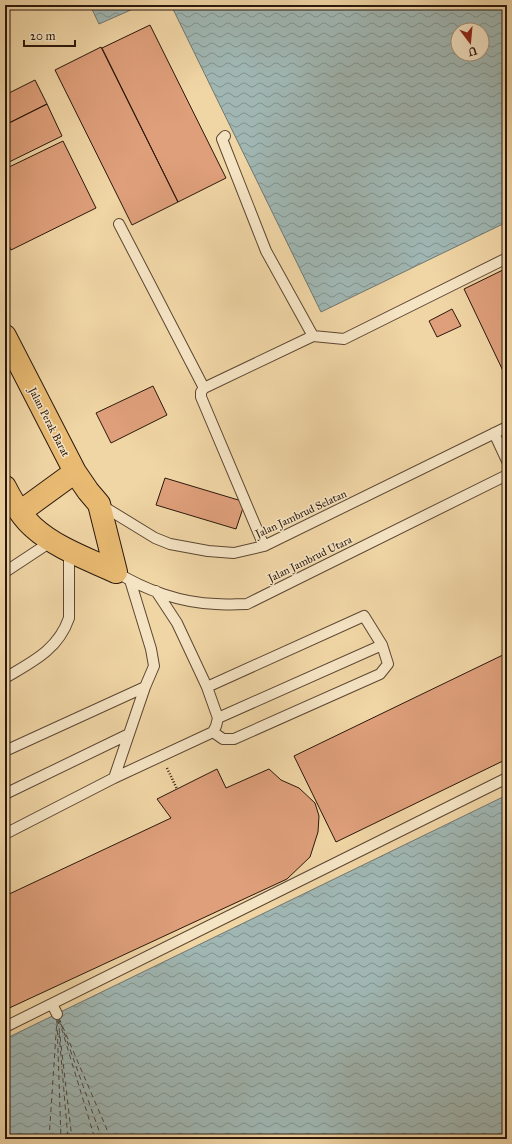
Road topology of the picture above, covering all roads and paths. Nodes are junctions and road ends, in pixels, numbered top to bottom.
1 (225, 136) dead end
2 (119, 224) dead end
3 (507, 258) edge
4 (5, 336) edge
5 (313, 336) junction
6 (204, 388) junction
7 (507, 427) edge
8 (494, 433) junction
9 (507, 461) edge
10 (75, 472) junction
11 (507, 475) edge
12 (5, 487) edge
13 (99, 504) junction
14 (20, 512) junction
15 (61, 546) junction
16 (264, 546) junction
17 (5, 572) edge
18 (123, 576) junction
19 (156, 591) junction
20 (382, 645) junction
21 (5, 678) edge
22 (145, 686) junction
23 (207, 687) junction
24 (218, 718) junction
25 (213, 732) junction
26 (129, 734) junction
27 (5, 751) edge
28 (162, 755) junction
29 (114, 778) junction
30 (507, 778) edge
31 (177, 789) dead end
32 (5, 794) edge
33 (5, 834) edge
34 (52, 1004) junction
35 (57, 1014) dead end
36 (5, 1027) edge

1 - 5 lane
2 - 6 lane
3 - 5 lane
4 - 10 highway, Jalan Perak Barat
5 - 6 lane
6 - 16 lane
7 - 8 lane, Jalan Jambrud Selatan
8 - 9 lane
8 - 16 lane, Jalan Jambrud Selatan
10 - 13 highway, Jalan Perak Barat
10 - 14 highway
11 - 19 lane, Jalan Jambrud Utara
12 - 14 highway
13 - 16 lane, Jalan Jambrud Selatan
13 - 18 highway
14 - 15 highway
15 - 17 lane
15 - 18 highway
15 - 21 lane
18 - 19 lane, Jalan Jambrud Utara
18 - 22 lane
19 - 23 lane
20 - 23 lane
20 - 24 lane
20 - 25 lane
22 - 26 lane
22 - 27 lane
23 - 24 lane
24 - 25 lane
25 - 28 lane
26 - 29 lane
26 - 32 lane
28 - 29 lane
28 - 31 path
29 - 33 lane
30 - 34 lane
34 - 35 lane
34 - 36 lane

